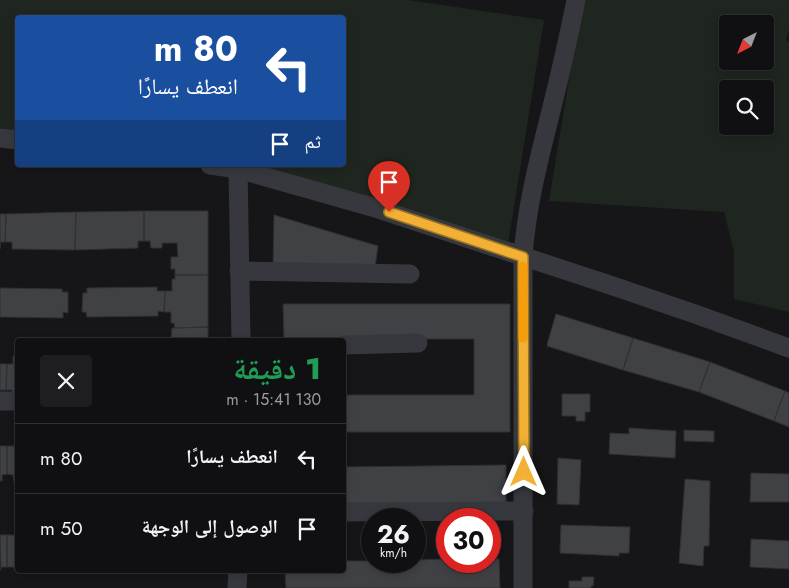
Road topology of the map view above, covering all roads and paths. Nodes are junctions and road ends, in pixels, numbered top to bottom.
1 (576, 0) edge
2 (0, 138) edge
3 (15, 140) edge
4 (224, 167) edge
5 (238, 169) junction
6 (523, 257) junction
7 (240, 270) junction
8 (410, 274) dead end
9 (241, 338) edge
10 (418, 343) dead end
11 (346, 345) edge
12 (789, 348) edge
13 (0, 401) edge
14 (15, 401) edge
15 (524, 511) junction
16 (346, 512) edge
17 (238, 573) edge
18 (237, 588) edge
19 (524, 588) edge

1 - 6 street
2 - 3 street
4 - 5 street
5 - 6 street
5 - 7 street
6 - 12 street
6 - 15 street
7 - 8 street
7 - 9 street
10 - 11 street
13 - 14 street
15 - 16 street
15 - 19 street
17 - 18 street

